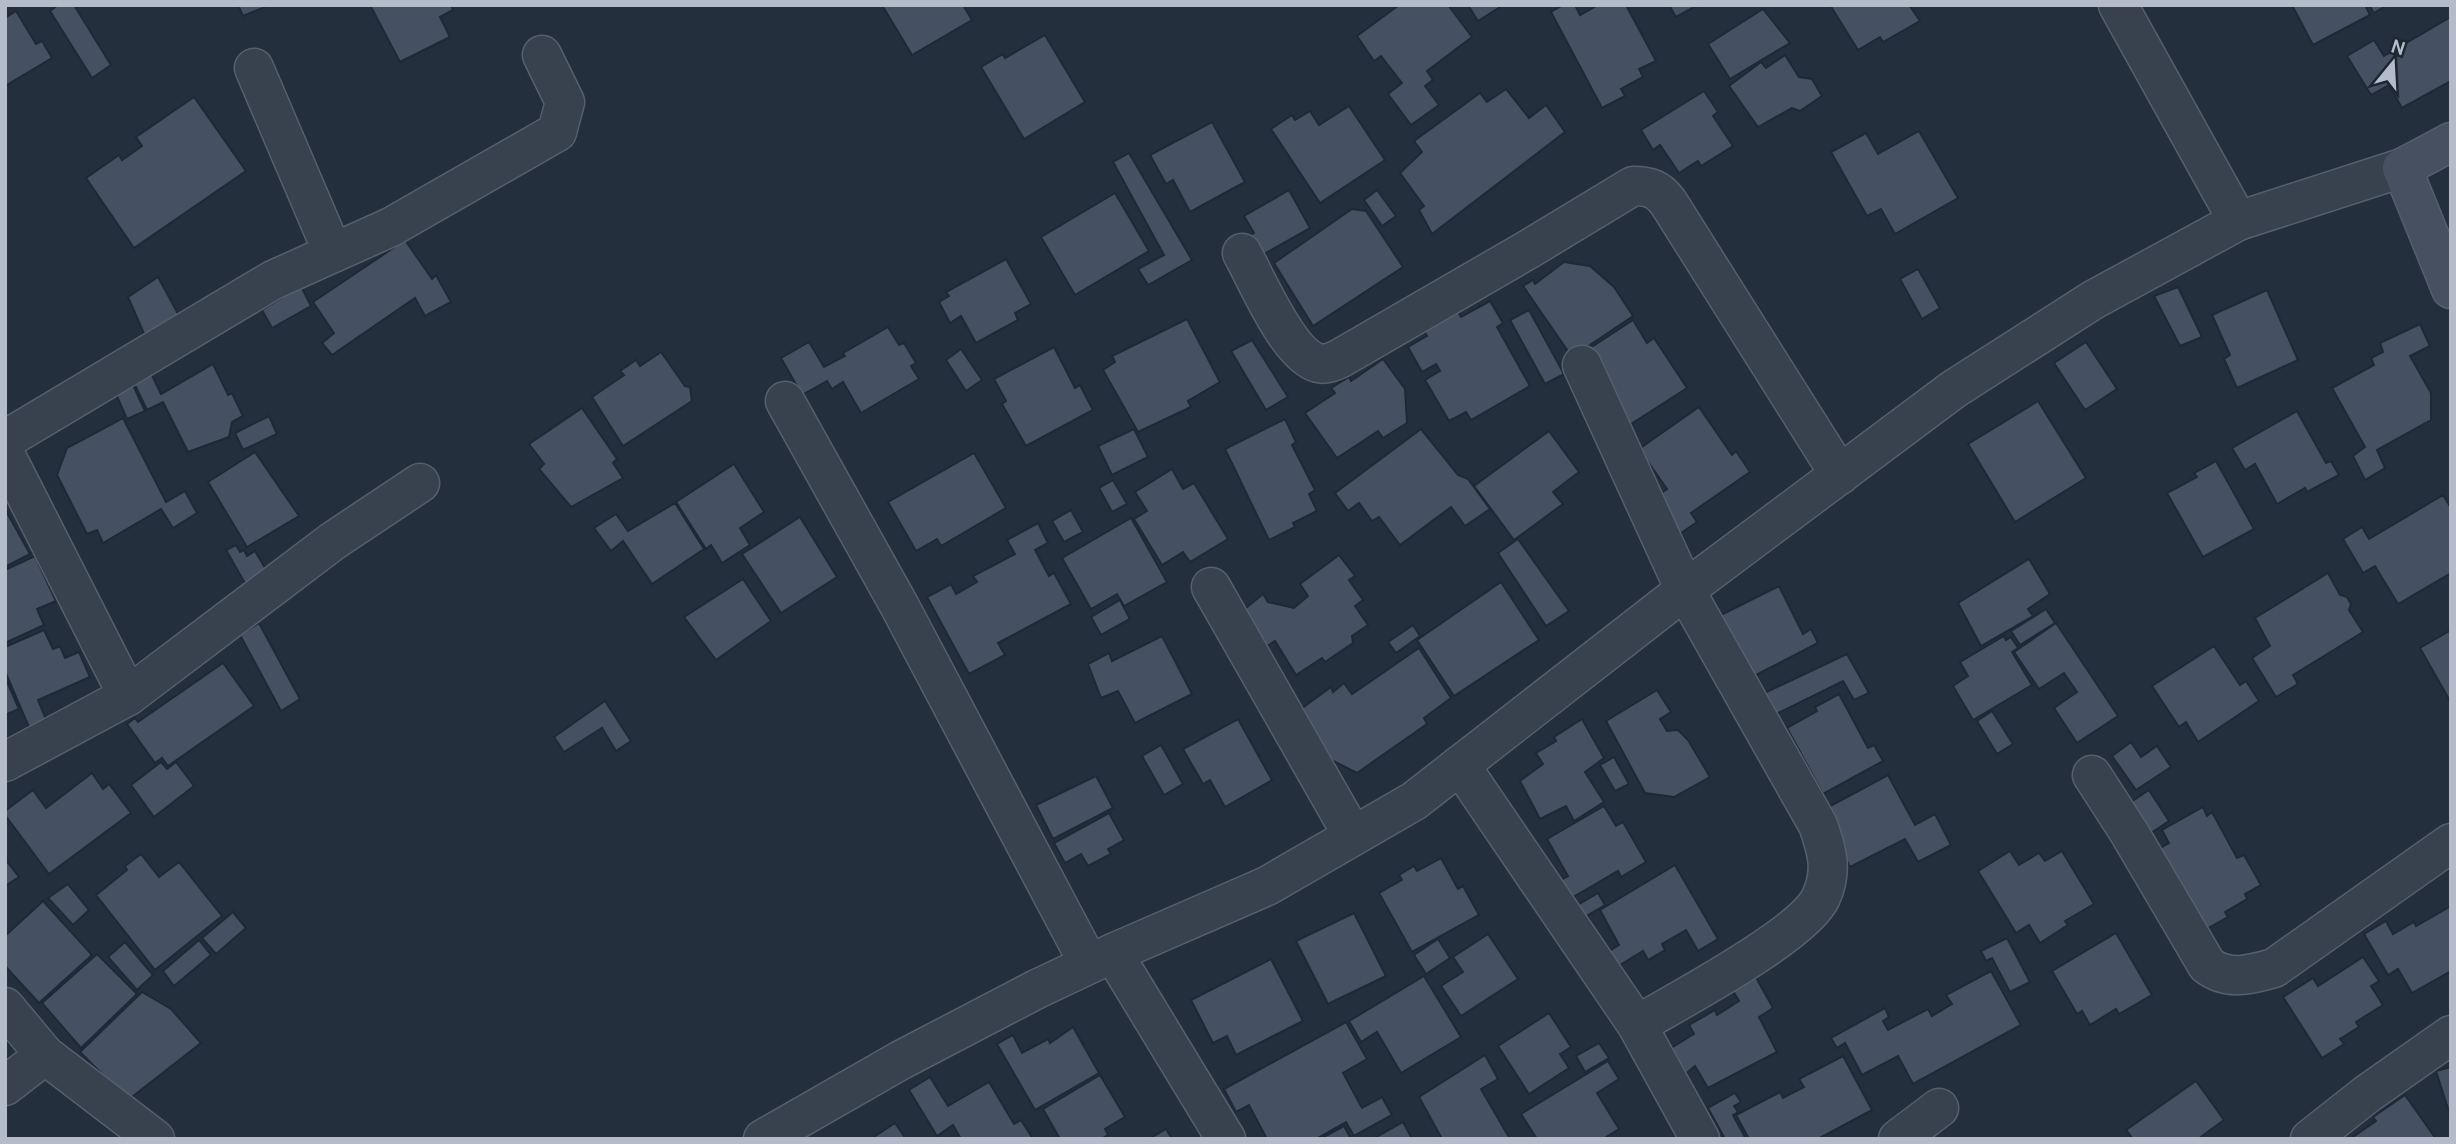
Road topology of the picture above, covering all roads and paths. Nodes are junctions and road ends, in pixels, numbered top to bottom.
1 (2118, 5) edge
2 (542, 55) dead end
3 (254, 68) dead end
4 (2451, 142) edge
5 (2402, 168) junction
6 (2238, 221) junction
7 (333, 253) junction
8 (1242, 253) dead end
9 (2451, 289) edge
10 (1582, 365) dead end
11 (785, 401) dead end
12 (5, 440) edge
13 (5, 454) edge
14 (1840, 475) junction
15 (420, 483) dead end
16 (1211, 587) dead end
17 (1685, 590) junction
18 (128, 696) junction
19 (5, 762) edge
20 (1460, 765) junction
21 (2092, 775) dead end
22 (1353, 836) junction
23 (2451, 843) edge
24 (1101, 959) junction
25 (5, 1007) edge
26 (1637, 1025) junction
27 (2451, 1035) edge
28 (45, 1055) junction
29 (5, 1086) edge
30 (1939, 1108) dead end
31 (155, 1139) edge
32 (763, 1139) edge
33 (1226, 1139) edge
34 (1700, 1139) edge
35 (1898, 1139) edge
36 (2310, 1139) edge

1 - 6 street
2 - 7 street
3 - 7 street
4 - 5 main road
5 - 6 street
5 - 9 main road
6 - 14 street
7 - 12 street
8 - 14 street
10 - 17 street
11 - 24 street
13 - 18 street
14 - 17 street
15 - 18 street
16 - 22 street
17 - 20 street
17 - 26 street
18 - 19 street
20 - 22 street
20 - 26 street
21 - 23 street
22 - 24 street
24 - 32 street
24 - 33 street
25 - 28 street
26 - 34 street
27 - 36 street
28 - 29 street
28 - 31 street
30 - 35 street

